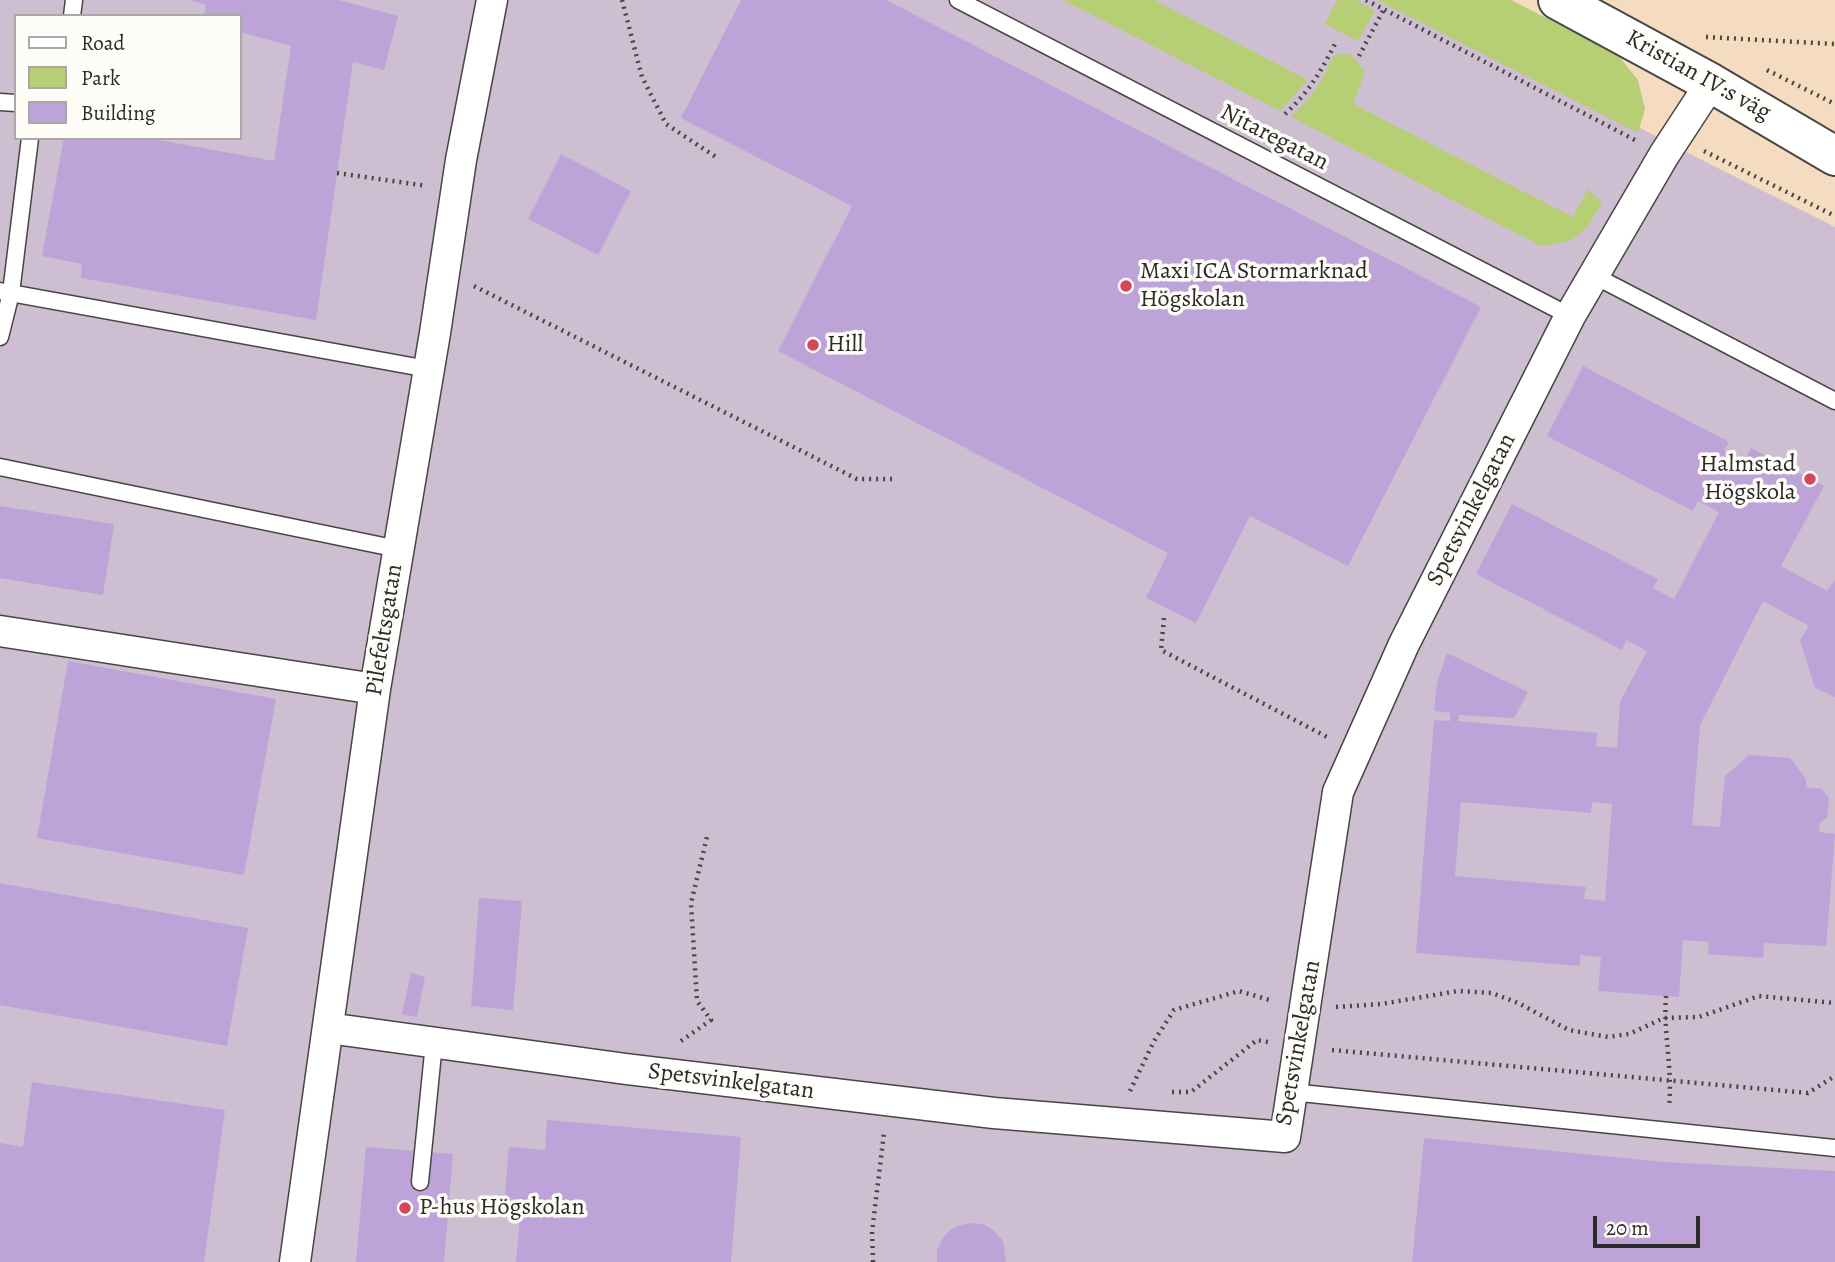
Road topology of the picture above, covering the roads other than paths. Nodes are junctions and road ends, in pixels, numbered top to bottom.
1 (492, 0) edge
2 (958, 0) edge
3 (1558, 0) edge
4 (1711, 83) junction
5 (30, 140) edge
6 (1835, 156) edge
7 (1594, 275) junction
8 (5, 292) edge
9 (1570, 316) junction
10 (0, 337) edge
11 (428, 369) junction
12 (1835, 401) edge
13 (0, 467) edge
14 (398, 549) junction
15 (0, 631) edge
16 (375, 689) junction
17 (328, 1028) junction
18 (434, 1043) junction
19 (1292, 1092) junction
20 (1835, 1148) edge
21 (420, 1182) dead end
22 (295, 1262) edge

1 - 11 street, Pilefeltsgatan
2 - 9 lane, Nitaregatan
3 - 4 street, Kristian IV:s väg
4 - 6 street, Kristian IV:s väg
4 - 7 street, Spetsvinkelgatan
5 - 8 lane
7 - 9 street, Spetsvinkelgatan
7 - 12 lane
8 - 10 lane
8 - 11 lane
9 - 19 street, Spetsvinkelgatan
11 - 14 street, Pilefeltsgatan
13 - 14 lane
14 - 16 street, Pilefeltsgatan
15 - 16 street
16 - 17 street, Pilefeltsgatan
17 - 18 street, Spetsvinkelgatan
17 - 22 street, Pilefeltsgatan
18 - 19 street, Spetsvinkelgatan
18 - 21 lane
19 - 20 lane

